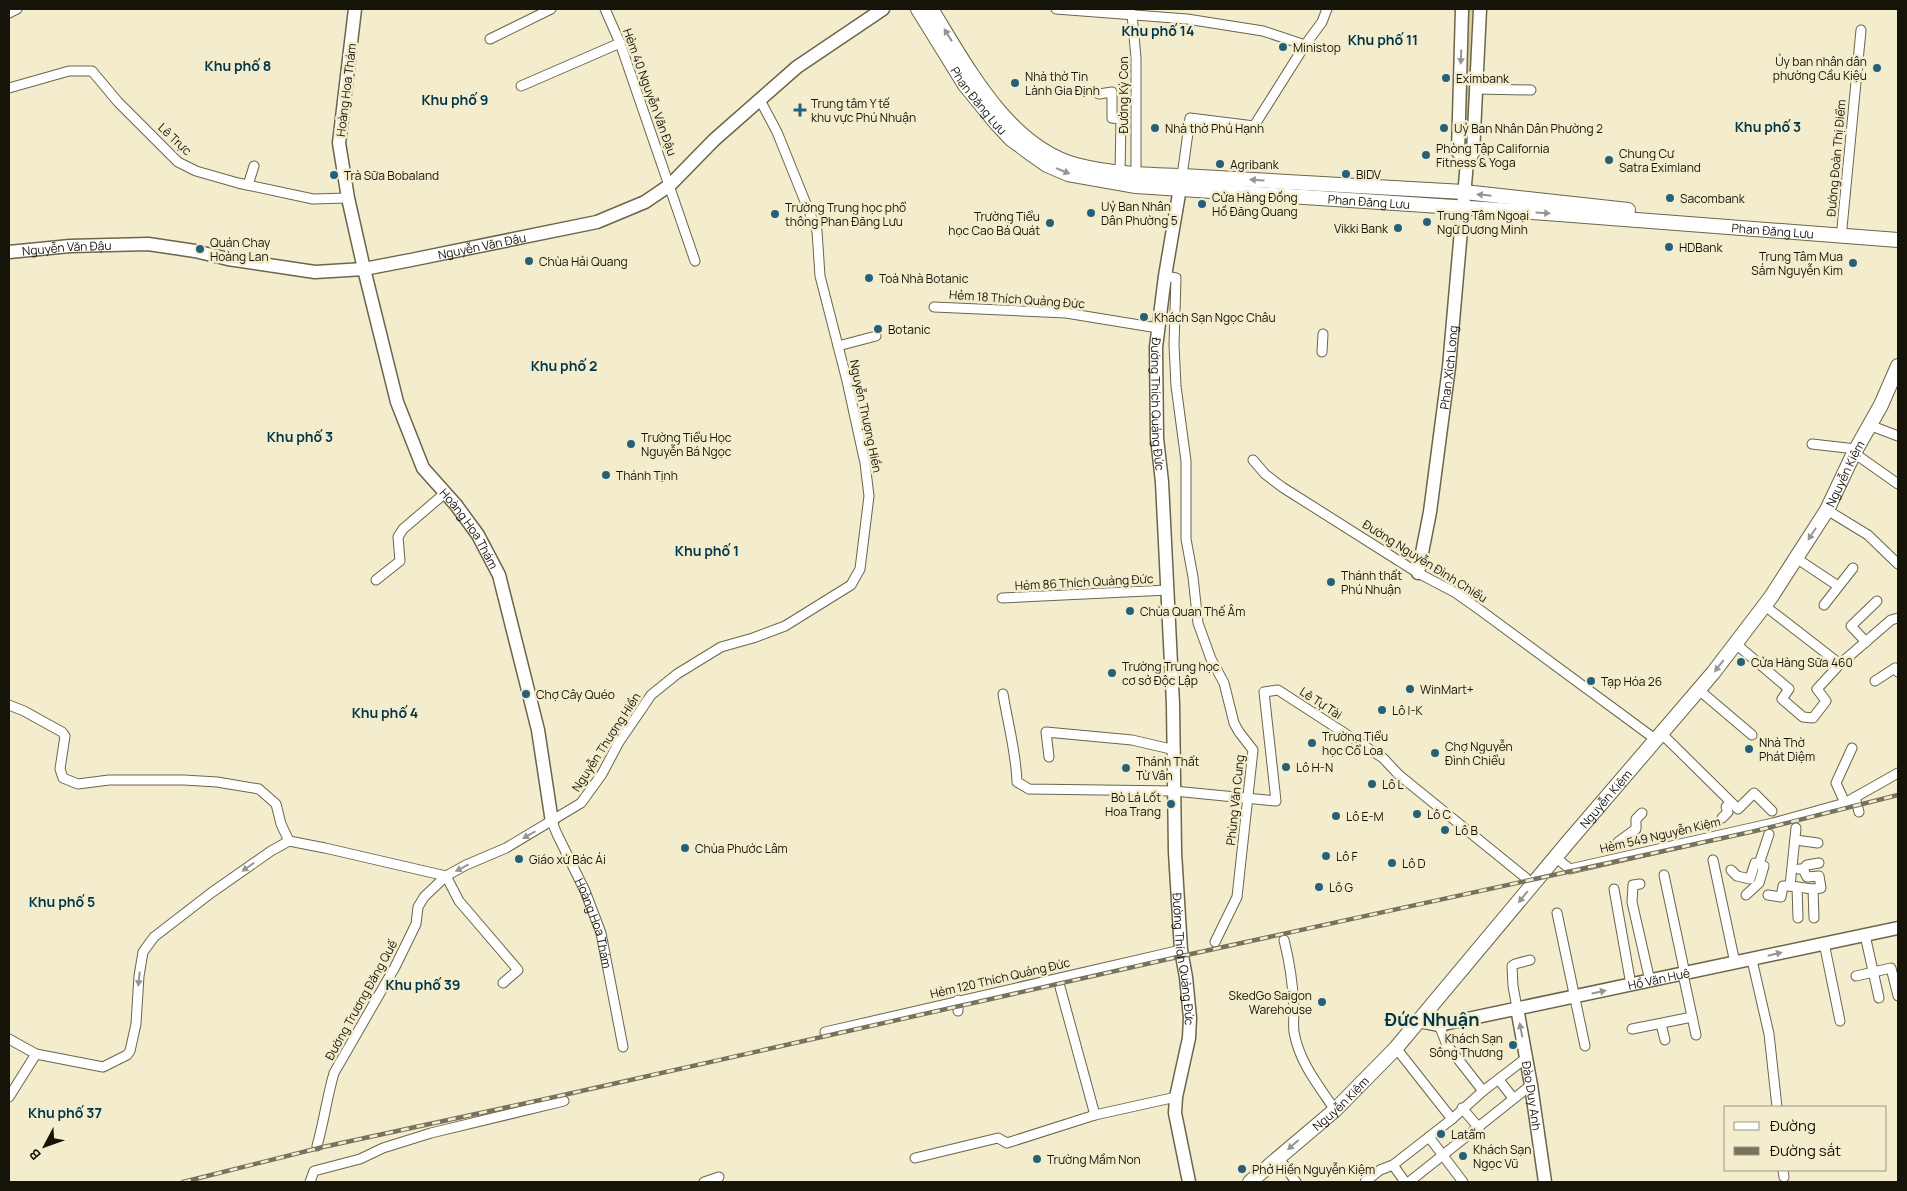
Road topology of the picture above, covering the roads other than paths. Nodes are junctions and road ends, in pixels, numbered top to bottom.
1 (17, 9) edge
2 (355, 9) edge
3 (550, 9) edge
4 (604, 9) edge
5 (883, 9) edge
6 (1056, 9) edge
7 (1075, 9) edge
8 (1327, 9) edge
9 (1462, 9) edge
10 (1480, 9) edge
11 (923, 10) edge
12 (9, 13) edge
13 (1132, 14) junction
14 (1861, 30) dead end
15 (490, 39) dead end
16 (620, 43) junction
17 (1305, 45) junction
18 (521, 86) dead end
19 (9, 88) edge
20 (1476, 89) junction
21 (1531, 90) dead end
22 (1098, 94) dead end
23 (760, 100) junction
24 (1467, 162) junction
25 (254, 166) dead end
26 (1120, 172) junction
27 (1136, 175) junction
28 (1181, 182) junction
29 (248, 185) junction
30 (670, 185) junction
31 (1464, 192) junction
32 (348, 198) junction
33 (1462, 207) junction
34 (1842, 228) junction
35 (1898, 231) edge
36 (1898, 240) edge
37 (9, 252) edge
38 (695, 262) dead end
39 (364, 269) junction
40 (1165, 276) junction
41 (934, 307) dead end
42 (1159, 312) junction
43 (1175, 314) junction
44 (1158, 328) junction
45 (1324, 334) dead end
46 (876, 336) dead end
47 (1156, 343) junction
48 (1174, 345) junction
49 (838, 346) junction
50 (1322, 352) dead end
51 (1898, 366) edge
52 (1869, 426) junction
53 (1898, 436) edge
54 (1812, 444) dead end
55 (1855, 451) junction
56 (1253, 460) dead end
57 (1898, 484) edge
58 (444, 494) junction
59 (1828, 510) junction
60 (1796, 558) junction
61 (1898, 564) edge
62 (1853, 568) dead end
63 (1418, 573) junction
64 (376, 580) dead end
65 (1838, 586) junction
66 (1168, 590) junction
67 (1002, 598) dead end
68 (1877, 601) dead end
69 (1824, 605) dead end
70 (1765, 606) junction
71 (1898, 618) edge
72 (1866, 642) junction
73 (1736, 644) junction
74 (1840, 664) junction
75 (1898, 672) edge
76 (1875, 681) dead end
77 (1699, 690) junction
78 (1004, 694) dead end
79 (9, 705) edge
80 (1752, 735) dead end
81 (1658, 736) junction
82 (1852, 748) dead end
83 (1175, 750) junction
84 (1049, 757) dead end
85 (1898, 773) edge
86 (1174, 791) junction
87 (1855, 797) junction
88 (1248, 799) junction
89 (1730, 802) junction
90 (1845, 803) junction
91 (1772, 811) dead end
92 (1859, 812) dead end
93 (1642, 813) dead end
94 (1722, 818) dead end
95 (552, 822) junction
96 (1796, 828) dead end
97 (1769, 834) dead end
98 (1795, 840) junction
99 (289, 842) junction
100 (1618, 842) dead end
101 (1818, 844) dead end
102 (1555, 857) junction
103 (1713, 860) dead end
104 (1759, 864) junction
105 (1819, 864) dead end
106 (1792, 868) junction
107 (1803, 869) junction
108 (1731, 870) dead end
109 (446, 876) junction
110 (1664, 876) dead end
111 (1526, 878) dead end
112 (1640, 884) dead end
113 (1794, 886) junction
114 (1614, 889) dead end
115 (1812, 889) junction
116 (1746, 895) dead end
117 (1768, 895) dead end
118 (1557, 913) dead end
119 (1798, 918) dead end
120 (1814, 918) dead end
121 (1898, 928) edge
122 (1865, 935) junction
123 (1284, 940) dead end
124 (1215, 942) dead end
125 (1824, 943) junction
126 (1181, 950) junction
127 (1530, 960) dead end
128 (1752, 960) junction
129 (1736, 963) junction
130 (1873, 972) junction
131 (1684, 974) junction
132 (1856, 976) dead end
133 (1650, 981) junction
134 (503, 983) dead end
135 (1631, 985) junction
136 (1060, 987) dead end
137 (1898, 996) edge
138 (1575, 997) junction
139 (1878, 998) dead end
140 (958, 1000) junction
141 (1517, 1008) junction
142 (958, 1011) dead end
143 (1692, 1017) junction
144 (1419, 1021) junction
145 (1840, 1021) dead end
146 (1661, 1024) junction
147 (1439, 1025) junction
148 (1632, 1029) dead end
149 (825, 1032) dead end
150 (1696, 1035) dead end
151 (9, 1039) edge
152 (1665, 1040) dead end
153 (1585, 1046) dead end
154 (623, 1047) dead end
155 (1396, 1048) junction
156 (36, 1054) junction
157 (1526, 1058) junction
158 (1499, 1080) junction
159 (1531, 1085) junction
160 (1483, 1091) junction
161 (9, 1097) edge
162 (1176, 1097) junction
163 (1513, 1098) junction
164 (564, 1101) dead end
165 (1777, 1106) edge
166 (1462, 1108) junction
167 (1335, 1110) junction
168 (1095, 1115) junction
169 (1452, 1119) junction
170 (1479, 1128) junction
171 (1429, 1137) junction
172 (317, 1146) dead end
173 (1443, 1156) junction
174 (915, 1158) dead end
175 (1278, 1158) junction
176 (1393, 1166) junction
177 (718, 1177) dead end
178 (1252, 1181) edge
179 (310, 1182) edge
180 (704, 1182) edge
181 (1189, 1182) edge
182 (1296, 1182) edge
183 (1367, 1182) edge
184 (1405, 1182) edge
185 (1409, 1182) edge
186 (1463, 1182) edge
187 (1545, 1182) edge

1 - 12 street
2 - 32 street, Hoàng Hoa Thám
3 - 15 street
4 - 16 street, Hẻm 40 Nguyễn Văn Đậu
5 - 23 street, Nguyễn Văn Đậu
6 - 7 street
7 - 13 street
8 - 17 street
9 -> 24 street, Phan Xích Long
10 - 20 street, Phan Xích Long
26 -> 11 main road, Phan Đăng Lưu
11 -> 28 main road, Phan Đăng Lưu
13 - 17 street
13 - 27 street, Đường Ký Con
14 - 34 street, Đường Đoàn Thị Điểm
16 - 18 street
16 - 30 street, Hẻm 40 Nguyễn Văn Đậu
17 - 28 street
19 - 29 street, Lê Trực
20 - 21 street
20 - 24 street, Phan Xích Long
22 - 26 street
23 - 30 street, Nguyễn Văn Đậu
23 - 49 street, Nguyễn Thượng Hiền
24 - 31 street, Phan Xích Long
25 - 29 street
26 - 27 main road, Phan Đăng Lưu
27 - 28 main road, Phan Đăng Lưu
31 -> 28 main road, Phan Đăng Lưu
28 - 33 main road, Phan Đăng Lưu
28 - 40 street, Đường Thích Quảng Đức
29 - 32 street, Lê Trực
30 - 38 street, Hẻm 40 Nguyễn Văn Đậu
30 - 39 street, Nguyễn Văn Đậu
31 - 33 street, Phan Xích Long
34 -> 31 main road, Phan Đăng Lưu
32 - 39 street, Hoàng Hoa Thám
33 -> 36 main road, Phan Đăng Lưu
33 - 63 street, Phan Xích Long
34 - 35 main road, Phan Đăng Lưu
37 - 39 street, Nguyễn Văn Đậu
39 - 58 street, Hoàng Hoa Thám
40 - 42 street, Đường Thích Quảng Đức
40 - 43 street, Phùng Văn Cung
41 - 44 street, Hẻm 18 Thích Quảng Đức
42 - 43 street
42 - 44 street, Đường Thích Quảng Đức
43 - 48 street, Phùng Văn Cung
44 - 47 street, Đường Thích Quảng Đức
45 - 50 street
46 - 49 street
47 - 48 street
47 - 66 street, Đường Thích Quảng Đức
48 - 88 street, Phùng Văn Cung
49 - 95 street, Nguyễn Thượng Hiền
51 - 52 main road, Nguyễn Kiệm
52 - 53 street
52 - 55 main road, Nguyễn Kiệm
54 - 55 street
55 - 57 street
55 - 59 main road, Nguyễn Kiệm
56 - 63 street, Đường Nguyễn Đình Chiểu
58 - 64 street
58 - 95 street, Hoàng Hoa Thám
59 -> 60 main road, Nguyễn Kiệm
59 - 61 street
60 - 65 street
60 - 70 main road, Nguyễn Kiệm
62 - 65 street
63 - 81 street, Đường Nguyễn Đình Chiểu
65 - 69 street
66 - 67 street, Hẻm 86 Thích Quảng Đức
66 - 83 street, Đường Thích Quảng Đức
68 - 72 street
70 - 73 main road, Nguyễn Kiệm
70 - 74 street
71 - 72 street
72 - 74 street
73 - 74 street
73 -> 77 main road, Nguyễn Kiệm
75 - 76 street
77 - 80 street
77 - 81 main road, Nguyễn Kiệm
78 - 86 street, Lê Tự Tài
79 - 99 street
81 - 89 street, Đường Nguyễn Đình Chiểu
81 - 102 main road, Nguyễn Kiệm
82 - 90 street
83 - 84 street
83 - 86 street
85 - 87 street
86 - 88 street, Lê Tự Tài
86 - 126 street, Đường Thích Quảng Đức
87 - 90 street
87 - 92 street
88 - 111 street, Lê Tự Tài
88 - 124 street, Phùng Văn Cung
89 - 91 street
89 - 94 street
90 - 102 street, Hẻm 549 Nguyễn Kiệm
93 - 100 street
95 -> 109 street, Nguyễn Thượng Hiền
95 - 154 street, Hoàng Hoa Thám
96 - 98 street
97 - 104 street
98 - 101 street
98 - 106 street
99 - 109 street
99 -> 156 street
102 -> 144 main road, Nguyễn Kiệm
103 - 129 street
104 - 108 street
104 - 116 street
105 - 107 street
106 - 107 street
106 - 113 street
107 - 115 street
109 - 134 street
109 - 172 street, Đường Trương Đăng Quế
110 - 131 street
112 - 133 street
113 - 115 street
113 - 117 street
113 - 119 street
114 - 135 street
115 - 120 street
118 - 138 street
121 - 122 street, Hồ Văn Huê
122 - 125 street, Hồ Văn Huê
122 - 130 street
123 - 167 street
128 -> 125 street, Hồ Văn Huê
125 - 145 street
126 - 140 street, Hẻm 120 Thích Quảng Đức
126 - 162 street, Đường Thích Quảng Đức
127 - 141 street
128 - 129 street, Hồ Văn Huê
128 - 165 street
129 - 131 street, Hồ Văn Huê
130 - 132 street
130 - 137 street
130 - 139 street
131 - 133 street, Hồ Văn Huê
131 - 143 street
133 - 135 street, Hồ Văn Huê
138 -> 135 street, Hồ Văn Huê
136 - 168 street
138 - 141 street, Hồ Văn Huê
138 - 153 street
140 - 142 street
140 - 149 street, Hẻm 120 Thích Quảng Đức
141 - 147 street, Hồ Văn Huê
157 -> 141 street, Đào Duy Anh
143 - 146 street
143 - 150 street
144 - 147 street, Hồ Văn Huê
144 - 155 main road, Nguyễn Kiệm
146 - 148 street
146 - 152 street
147 - 160 street
151 - 156 street
155 - 167 main road, Nguyễn Kiệm
155 - 169 street
156 - 161 street
157 - 158 street
157 - 159 street, Đào Duy Anh
158 - 160 street
158 - 163 street
159 - 163 street
159 - 187 street, Đào Duy Anh
160 - 166 street
162 - 168 street
162 - 181 street, Đường Thích Quảng Đức
163 - 170 street
164 - 179 street
166 - 169 street
166 - 170 street
167 -> 175 main road, Nguyễn Kiệm
168 - 174 street
169 - 171 street
170 - 173 street
171 - 173 street
171 - 176 street
173 - 185 street
173 - 186 street
175 - 178 main road, Nguyễn Kiệm
175 - 182 street
176 - 183 street
176 - 184 street
177 - 180 street

